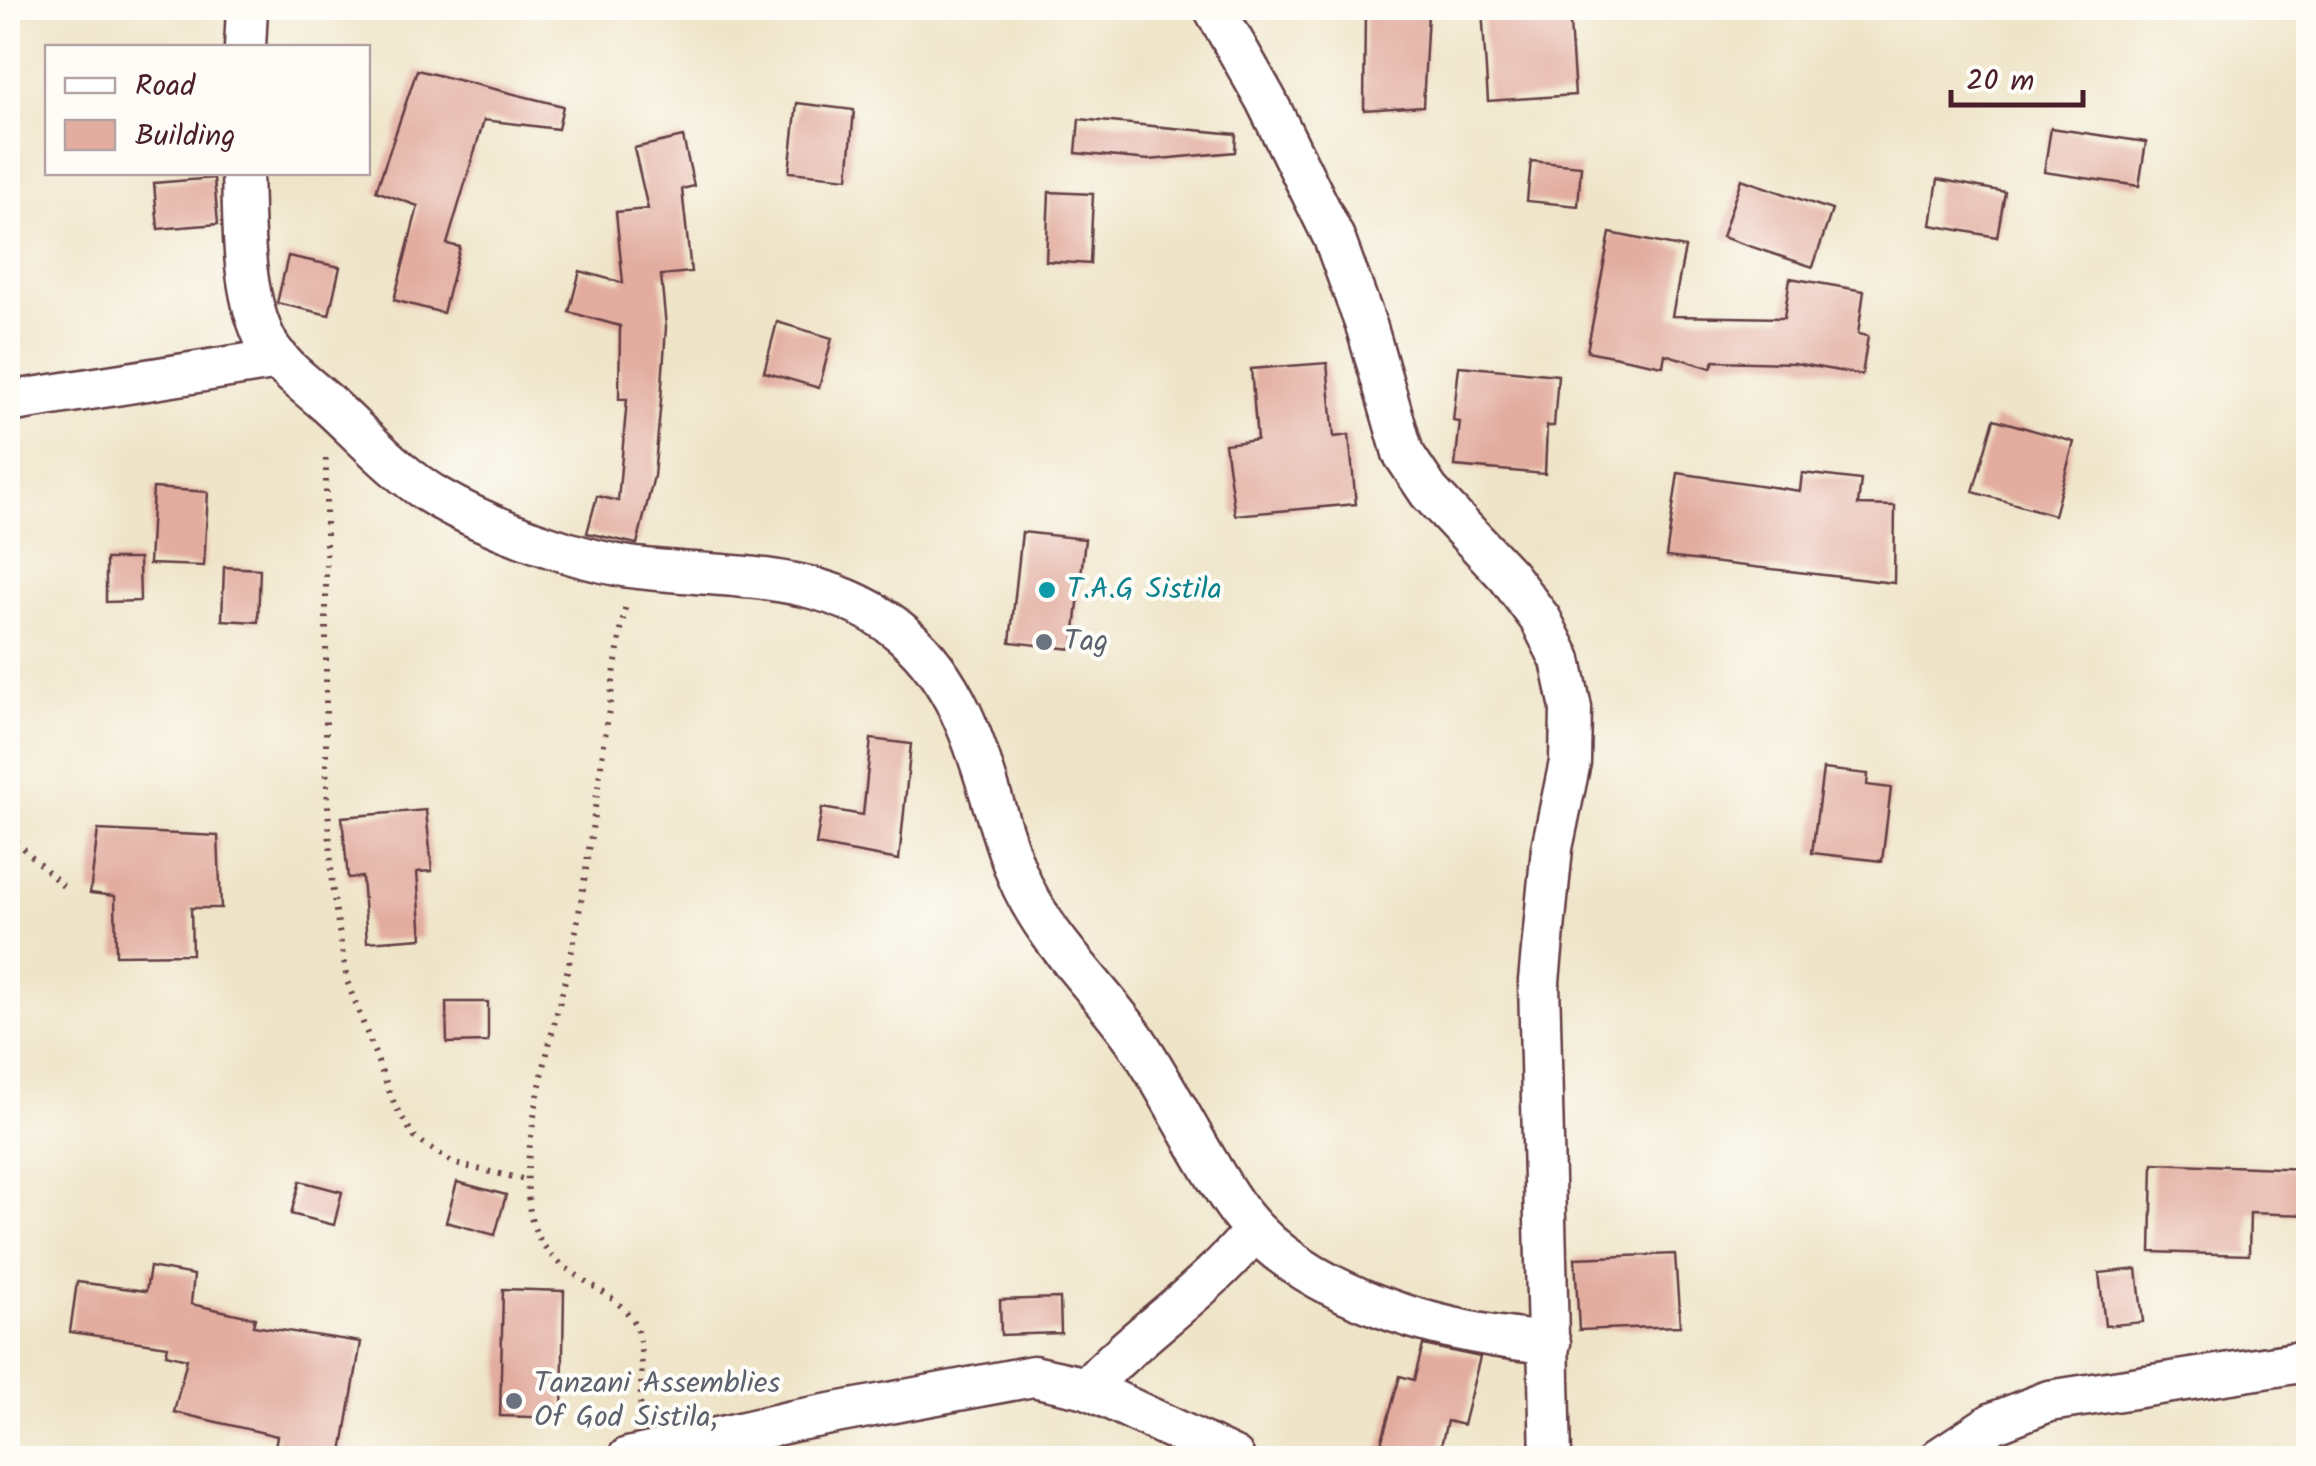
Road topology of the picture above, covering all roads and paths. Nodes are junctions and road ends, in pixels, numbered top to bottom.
1 (247, 8) edge
2 (1214, 8) edge
3 (245, 45) edge
4 (242, 175) edge
5 (279, 359) junction
6 (8, 402) edge
7 (326, 402) junction
8 (633, 568) junction
9 (8, 834) edge
10 (63, 886) dead end
11 (526, 1180) junction
12 (1254, 1231) junction
13 (1550, 1343) junction
14 (2308, 1360) edge
15 (1087, 1388) junction
16 (634, 1457) edge
17 (1234, 1458) edge
18 (1551, 1458) edge
19 (1940, 1458) edge

1 - 3 street
2 - 13 street
4 - 5 street
5 - 6 street
5 - 7 street
7 - 8 street
7 - 11 path
8 - 11 path
8 - 12 street
9 - 10 path
11 - 16 path
12 - 13 street
12 - 15 street
13 - 18 street
14 - 19 street
15 - 16 street
15 - 17 street

